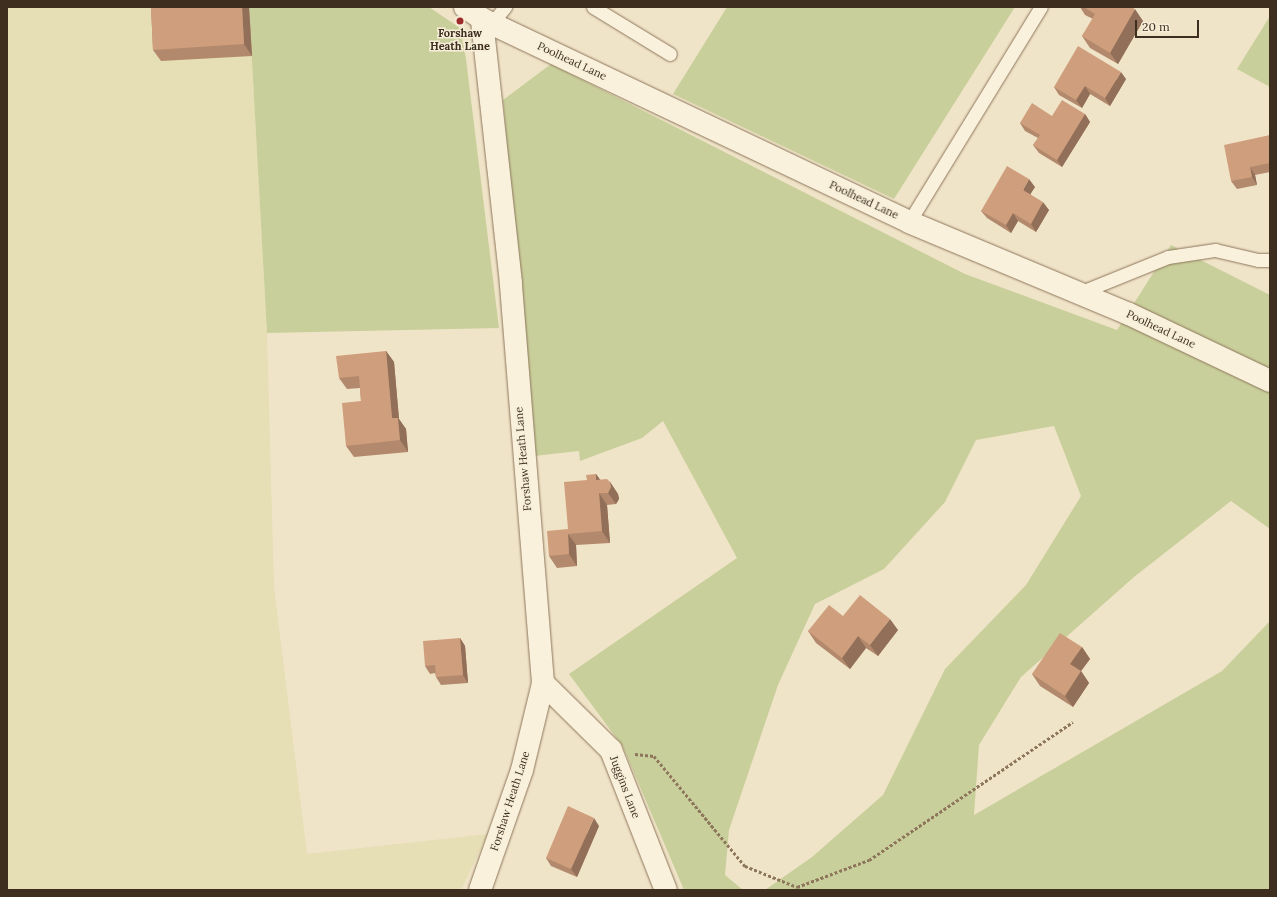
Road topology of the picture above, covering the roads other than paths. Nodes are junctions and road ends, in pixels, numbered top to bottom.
1 (593, 7) edge
2 (1041, 7) edge
3 (486, 14) edge
4 (670, 54) dead end
5 (909, 222) junction
6 (1270, 260) edge
7 (1079, 293) junction
8 (1270, 381) edge
9 (543, 683) junction
10 (480, 890) edge
11 (666, 890) edge

1 - 4 lane
2 - 5 lane
3 - 5 street, Poolhead Lane
3 - 9 street, Forshaw Heath Lane
5 - 7 street, Poolhead Lane
6 - 7 lane
7 - 8 street, Poolhead Lane
9 - 10 street, Forshaw Heath Lane
9 - 11 street, Juggins Lane

